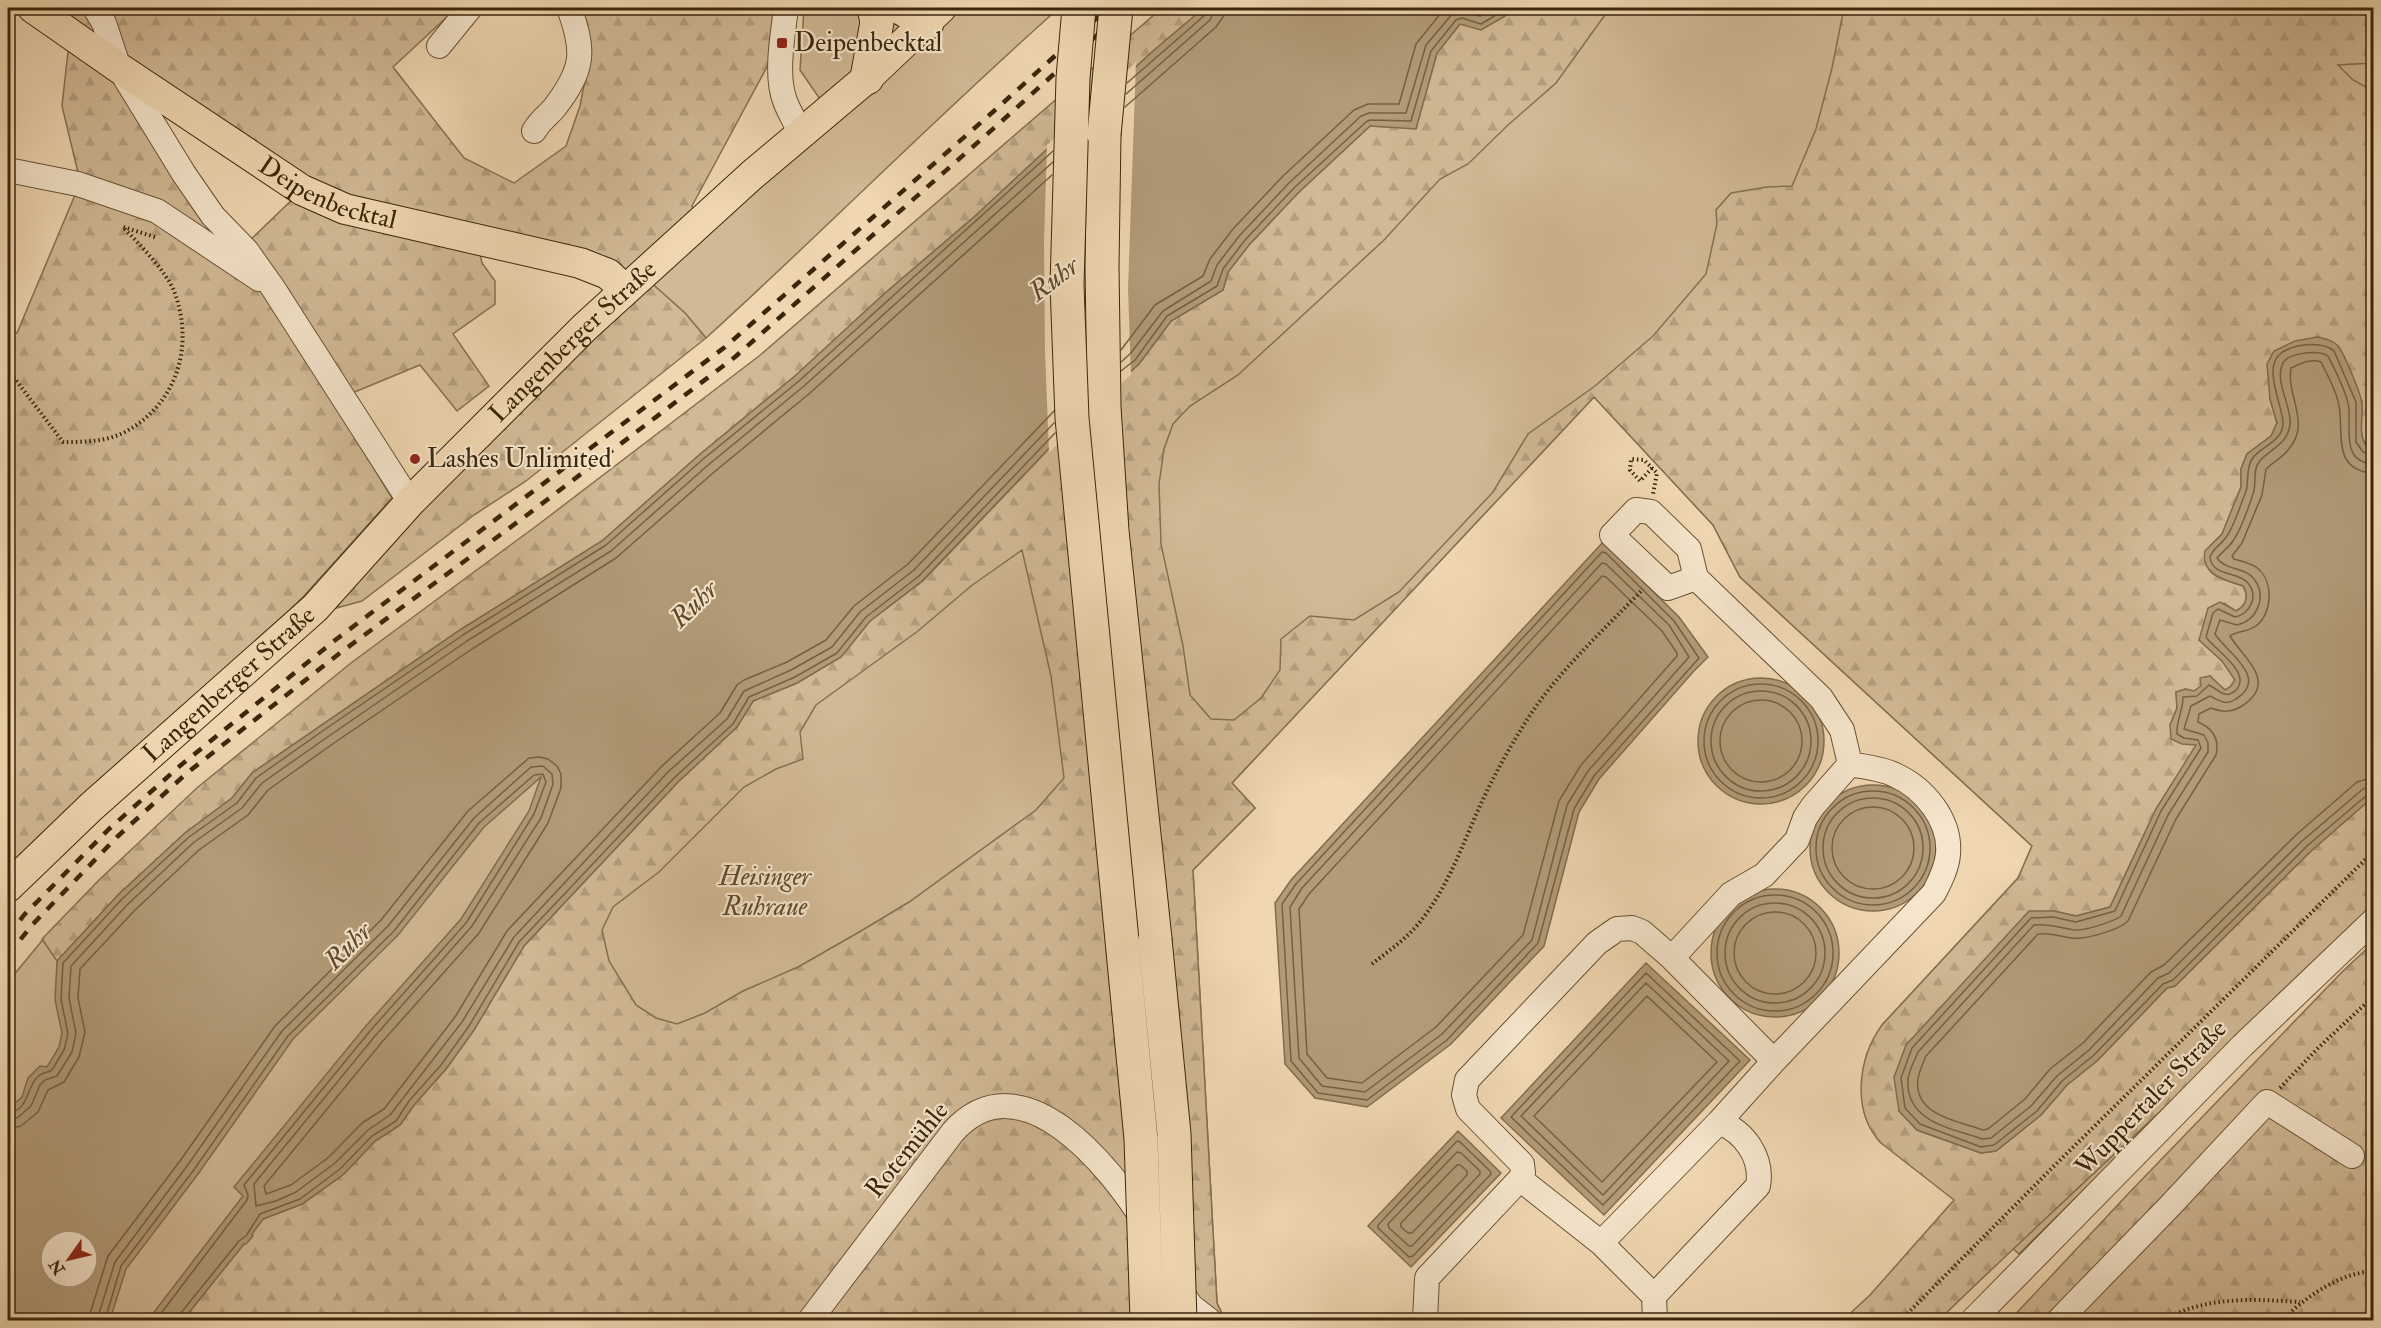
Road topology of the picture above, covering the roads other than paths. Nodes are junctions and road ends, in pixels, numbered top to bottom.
1 (33, 8) edge
2 (95, 8) edge
3 (470, 8) edge
4 (569, 8) edge
5 (786, 8) edge
6 (874, 8) edge
7 (1080, 8) edge
8 (1116, 8) edge
9 (926, 12) edge
10 (439, 46) dead end
11 (119, 68) junction
12 (867, 78) junction
13 (534, 131) dead end
14 (801, 134) junction
15 (8, 170) edge
16 (273, 288) junction
17 (626, 290) junction
18 (410, 502) junction
19 (1696, 578) junction
20 (1850, 764) junction
21 (8, 887) edge
22 (2373, 920) edge
23 (1672, 958) junction
24 (1774, 1061) junction
25 (1719, 1122) junction
26 (2352, 1156) dead end
27 (1520, 1179) junction
28 (1602, 1243) junction
29 (1654, 1296) junction
30 (810, 1320) edge
31 (1147, 1320) edge
32 (1180, 1320) edge
33 (1209, 1320) edge
34 (1425, 1320) edge
35 (1655, 1320) edge
36 (1973, 1320) edge
37 (2059, 1320) edge

1 - 11 main road, Deipenbecktal
2 - 11 street, Deipenbecktal
3 - 10 street
4 - 13 street
5 - 14 street
6 - 12 highway
7 - 31 highway, bridge
8 - 32 highway, bridge
9 - 12 main road, Langenberger Straße
11 - 16 street, Deipenbecktal
11 - 17 main road, Deipenbecktal
12 - 14 main road, Langenberger Straße
14 - 17 main road, Langenberger Straße
15 - 16 street
16 - 18 street, Deipenbecktal
17 - 18 main road, Langenberger Straße
18 - 21 main road, Langenberger Straße
19 - 19 street
19 - 20 street
20 - 23 street
20 - 24 street
22 - 36 street, Wuppertaler Straße
23 - 24 street
23 - 27 street
24 - 25 street
25 - 28 street
25 - 29 street
26 - 37 street
27 - 28 street
27 - 34 street
28 - 29 street
29 - 35 street
30 - 33 street, Rotemühle

